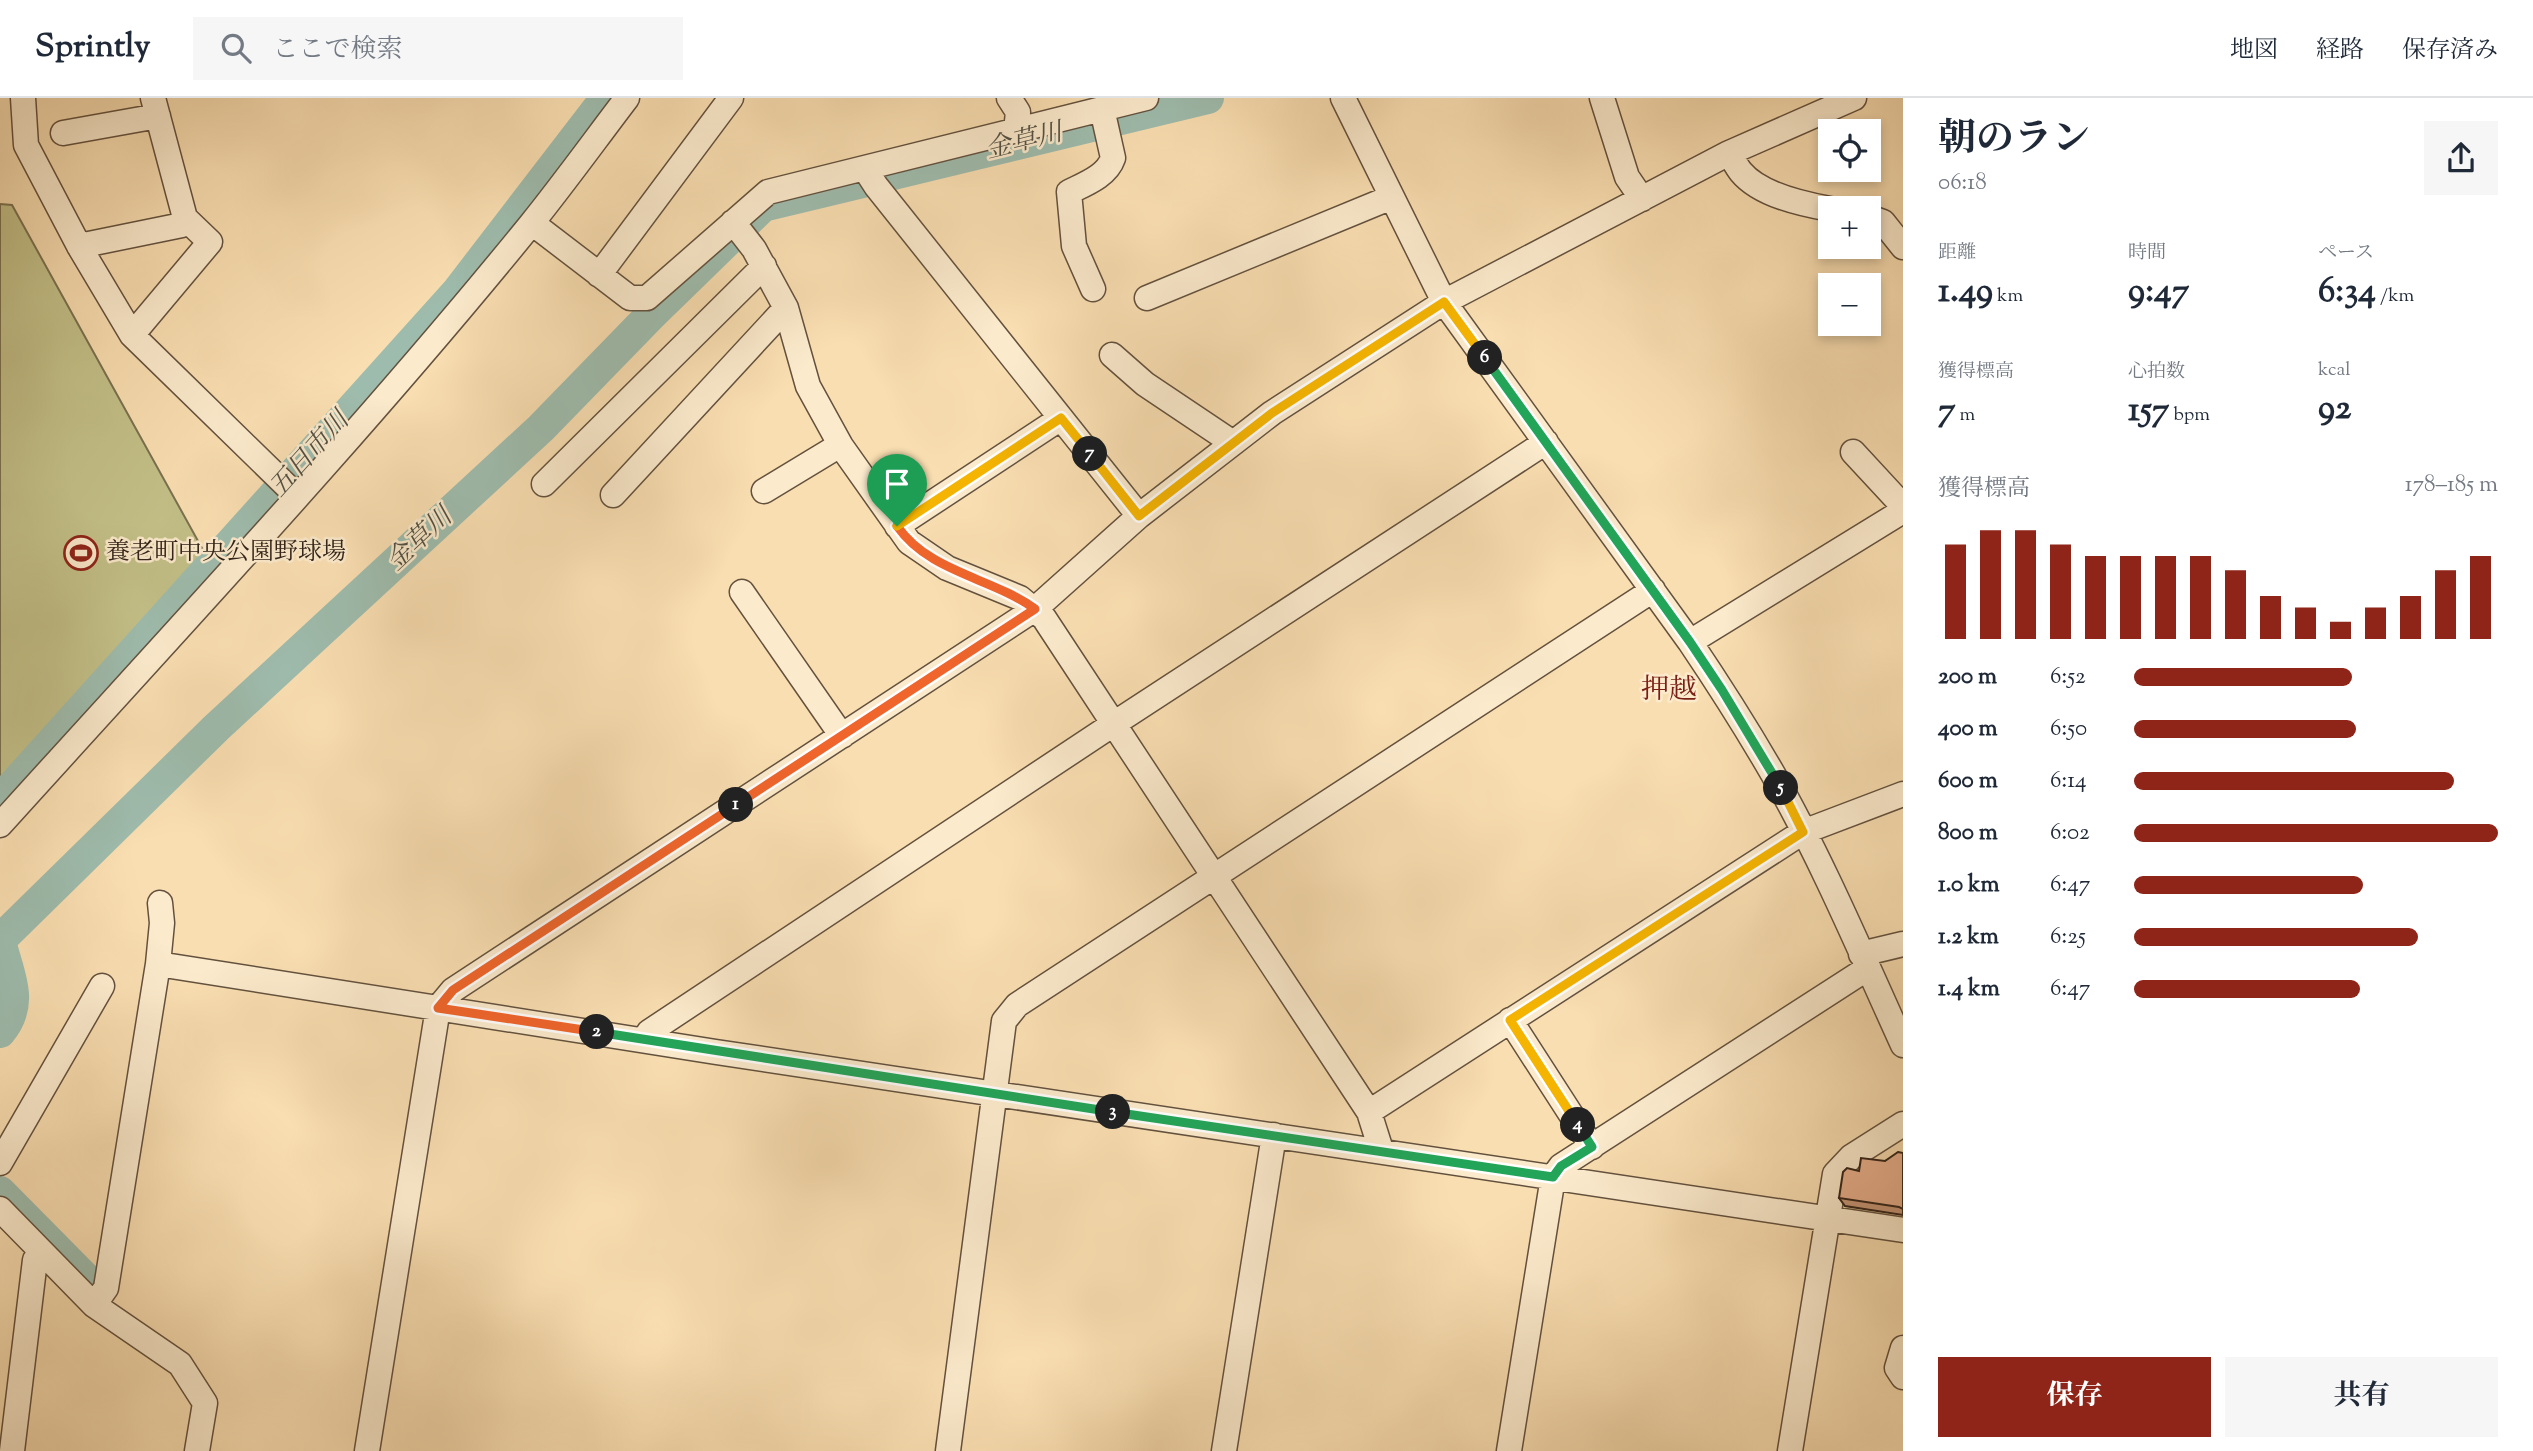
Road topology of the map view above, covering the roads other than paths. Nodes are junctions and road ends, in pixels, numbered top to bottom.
1 (23, 98) edge
2 (628, 98) edge
3 (731, 98) edge
4 (1009, 98) edge
5 (1146, 98) edge
6 (1343, 98) edge
7 (1602, 98) edge
8 (1854, 98) edge
9 (155, 107) edge
10 (1073, 107) edge
11 (1104, 118) junction
12 (1016, 131) junction
13 (63, 133) dead end
14 (1729, 153) junction
15 (865, 169) junction
16 (1392, 197) junction
17 (1642, 199) junction
18 (1818, 207) edge
19 (187, 221) junction
20 (1881, 221) edge
21 (532, 223) junction
22 (738, 229) junction
23 (79, 246) junction
24 (1903, 247) edge
25 (764, 267) junction
26 (599, 275) junction
27 (1093, 289) dead end
28 (1147, 298) dead end
29 (1444, 302) junction
30 (786, 308) junction
31 (132, 335) junction
32 (1112, 355) dead end
33 (1061, 418) junction
34 (1546, 442) junction
35 (1233, 443) junction
36 (840, 445) junction
37 (1853, 452) dead end
38 (544, 484) dead end
39 (764, 491) dead end
40 (613, 495) dead end
41 (297, 496) junction
42 (1903, 508) edge
43 (1139, 516) junction
44 (897, 526) junction
45 (1653, 590) junction
46 (742, 592) dead end
47 (1035, 609) junction
48 (1690, 642) junction
49 (1112, 724) junction
50 (842, 736) junction
51 (1903, 794) edge
52 (0, 825) edge
53 (1803, 832) junction
54 (1214, 878) junction
55 (160, 903) dead end
56 (1903, 944) edge
57 (1865, 961) junction
58 (158, 964) junction
59 (102, 986) dead end
60 (438, 1008) junction
61 (1510, 1020) junction
62 (645, 1039) junction
63 (1903, 1045) edge
64 (995, 1094) junction
65 (1369, 1112) junction
66 (1903, 1124) edge
67 (1274, 1135) junction
68 (1592, 1147) junction
69 (1381, 1150) junction
70 (0, 1163) edge
71 (1553, 1177) junction
72 (0, 1209) edge
73 (1826, 1219) junction
74 (1903, 1230) edge
75 (42, 1252) junction
76 (94, 1305) junction
77 (1903, 1348) edge
78 (1903, 1377) edge
79 (12, 1451) edge
80 (197, 1451) edge
81 (367, 1451) edge
82 (948, 1451) edge
83 (1224, 1451) edge
84 (1509, 1451) edge
85 (1790, 1451) edge

1 - 23 street
2 - 21 street
3 - 26 street
4 - 12 street
5 - 11 street
6 - 16 street
7 - 17 street
8 - 14 street
9 - 13 street
9 - 19 street
10 - 11 street
10 - 12 street
11 - 27 street
12 - 15 street
14 - 17 street
14 - 18 street
15 - 22 street
15 - 33 street
16 - 28 street
16 - 29 street
17 - 29 street
19 - 23 street
19 - 31 street
20 - 24 street
21 - 26 street
21 - 41 street
22 - 25 street
22 - 26 street
23 - 31 street
25 - 30 street
25 - 38 street
29 - 34 street
29 - 35 street
30 - 36 street
30 - 40 street
31 - 41 street
32 - 35 street
33 - 43 street
33 - 44 street
34 - 45 street
34 - 49 street
35 - 43 street
36 - 39 street
36 - 44 street
37 - 42 street
41 - 52 street
42 - 48 street
43 - 47 street
44 - 47 street
45 - 48 street
45 - 54 street
46 - 50 street
47 - 49 street
47 - 50 street
48 - 53 street
49 - 54 street
49 - 62 street
50 - 60 street
51 - 53 street
53 - 57 street
53 - 61 street
54 - 64 street
54 - 65 street
55 - 58 street
56 - 57 street
57 - 63 street
57 - 68 street
58 - 60 street
58 - 76 street
59 - 70 street
60 - 62 street
60 - 81 street
61 - 65 street
61 - 68 street
62 - 64 street
64 - 67 street
64 - 82 street
65 - 69 street
66 - 73 street
67 - 69 street
67 - 83 street
68 - 71 street
69 - 71 street
71 - 73 street
71 - 84 street
72 - 75 street
73 - 74 street
73 - 85 street
75 - 76 street
75 - 79 street
76 - 80 street
77 - 78 street

